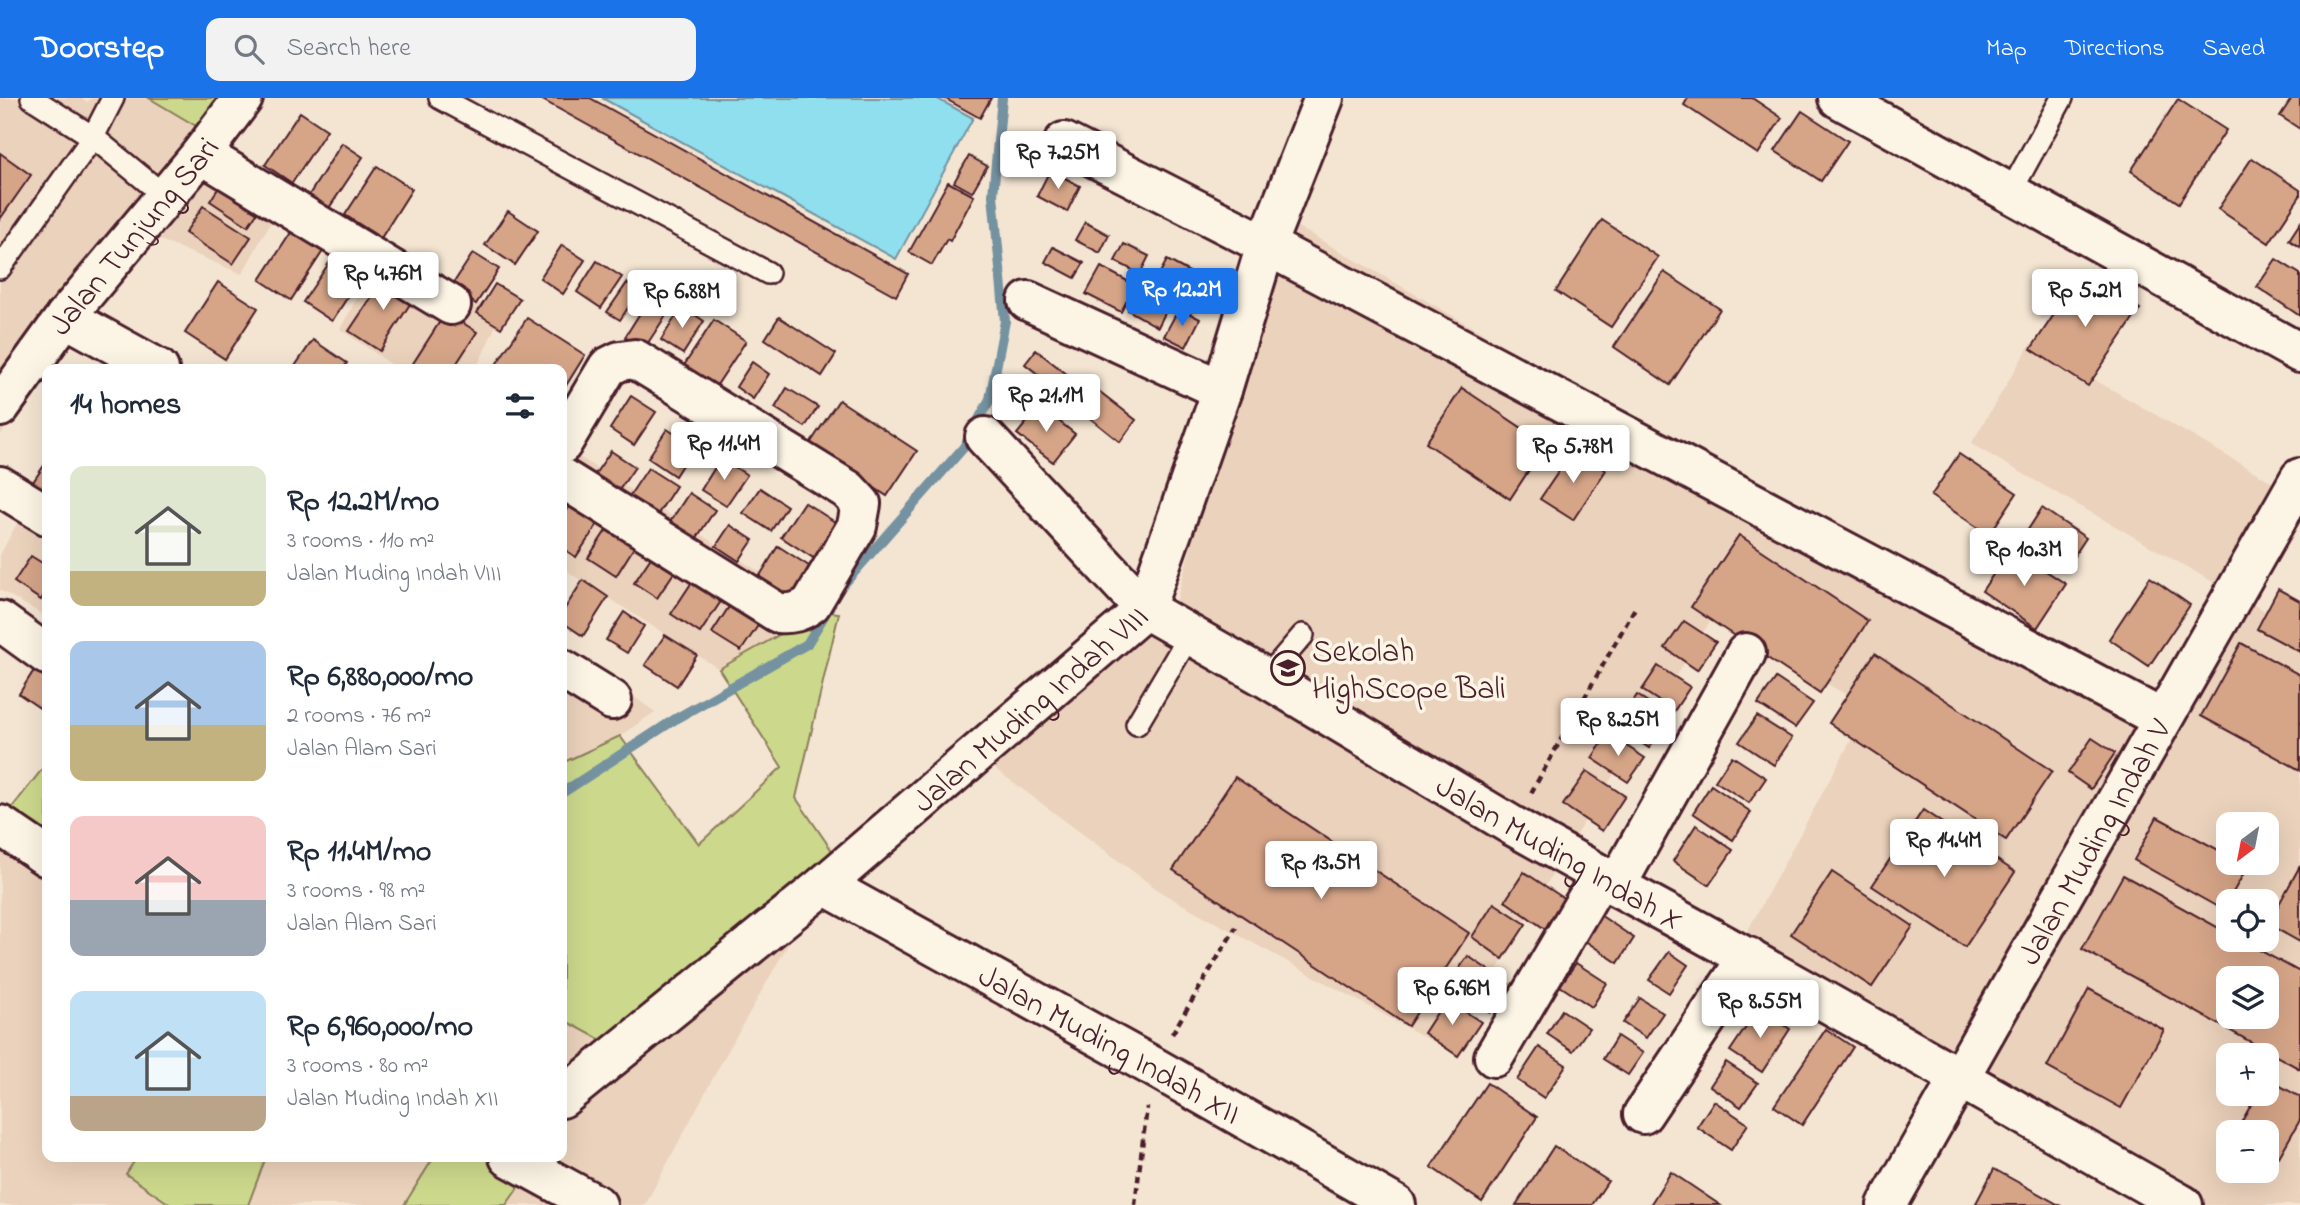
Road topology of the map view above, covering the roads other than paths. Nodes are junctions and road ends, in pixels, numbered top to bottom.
1 (32, 98) edge
2 (113, 98) edge
3 (243, 98) edge
4 (440, 98) edge
5 (1324, 98) edge
6 (1838, 98) edge
7 (2062, 98) edge
8 (93, 137) junction
9 (1064, 142) dead end
10 (201, 154) junction
11 (2010, 193) junction
12 (166, 197) junction
13 (1266, 245) junction
14 (0, 268) edge
15 (768, 273) dead end
16 (1028, 301) dead end
17 (451, 304) dead end
18 (65, 317) junction
19 (2300, 353) edge
20 (150, 364) edge
21 (1222, 390) junction
22 (0, 407) edge
23 (567, 436) edge
24 (985, 437) dead end
25 (2300, 478) edge
26 (567, 481) edge
27 (0, 486) edge
28 (42, 512) edge
29 (1145, 609) junction
30 (0, 621) edge
31 (1303, 635) dead end
32 (1189, 636) junction
33 (42, 651) edge
34 (1746, 653) dead end
35 (567, 672) edge
36 (1266, 678) junction
37 (612, 700) dead end
38 (2162, 719) junction
39 (1137, 724) dead end
40 (0, 825) edge
41 (42, 854) edge
42 (1608, 880) junction
43 (824, 885) junction
44 (1748, 957) junction
45 (1494, 1057) dead end
46 (1960, 1080) junction
47 (567, 1094) edge
48 (1643, 1114) dead end
49 (518, 1162) edge
50 (597, 1205) edge
51 (1396, 1205) edge
52 (1887, 1205) edge
53 (2183, 1205) edge

1 - 8 lane
2 - 8 lane
3 - 10 street, Jalan Tunjung Sari
4 - 15 lane
5 - 13 street, Jalan Muding Indah VIII
6 - 11 street
7 - 11 lane
8 - 12 lane
8 - 14 lane
9 - 13 street
10 - 12 street, Jalan Tunjung Sari
10 - 17 street
11 - 19 street
12 - 18 street, Jalan Tunjung Sari
13 - 21 street, Jalan Muding Indah VIII
13 - 38 street
16 - 21 street
18 - 20 street
18 - 22 street, Jalan Tunjung Sari
21 - 29 street, Jalan Muding Indah VIII
23 - 26 street
24 - 29 street, Jalan Muding Indah X
25 - 38 street, Jalan Muding Indah V
27 - 28 street
29 - 32 street, Jalan Muding Indah X
29 - 43 street, Jalan Muding Indah VIII
30 - 33 street
31 - 36 lane
32 - 36 street, Jalan Muding Indah X
32 - 39 lane
34 - 42 street
35 - 37 street
36 - 42 street, Jalan Muding Indah X
38 - 46 street, Jalan Muding Indah V
40 - 41 street
42 - 44 street, Jalan Muding Indah X
42 - 45 street
43 - 47 street, Jalan Muding Indah VIII
43 - 51 street, Jalan Muding Indah XII
44 - 46 street, Jalan Muding Indah X
44 - 48 street
46 - 52 street, Jalan Muding Indah V
46 - 53 street, Jalan Muding Indah X
49 - 50 street

